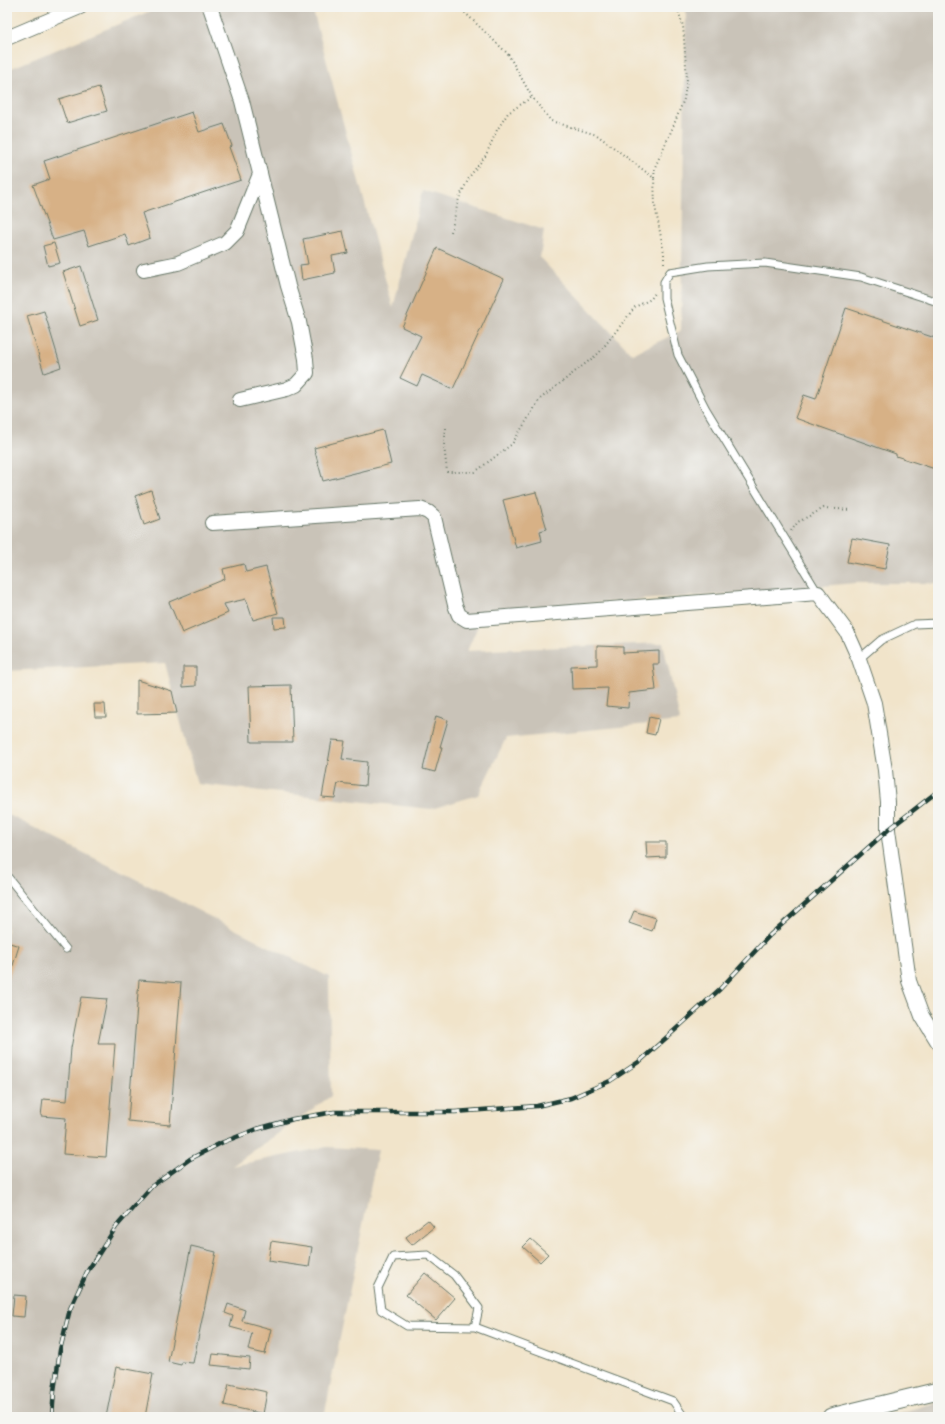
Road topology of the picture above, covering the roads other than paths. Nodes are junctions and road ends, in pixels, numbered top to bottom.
1 (80, 7) edge
2 (210, 7) edge
3 (7, 38) edge
4 (260, 174) junction
5 (144, 270) dead end
6 (938, 302) edge
7 (240, 400) dead end
8 (212, 523) dead end
9 (818, 593) junction
10 (938, 623) edge
11 (859, 659) junction
12 (7, 876) edge
13 (66, 949) dead end
14 (938, 1042) edge
15 (474, 1327) junction
16 (938, 1391) edge
17 (174, 1417) edge
18 (177, 1417) edge
19 (684, 1417) edge
20 (831, 1417) edge

1 - 3 street
2 - 4 street
4 - 5 street
4 - 7 street
6 - 9 lane
8 - 9 street
9 - 11 street
10 - 11 lane
11 - 14 street
12 - 13 lane
15 - 15 lane
15 - 19 lane
16 - 20 street
17 - 18 lane

